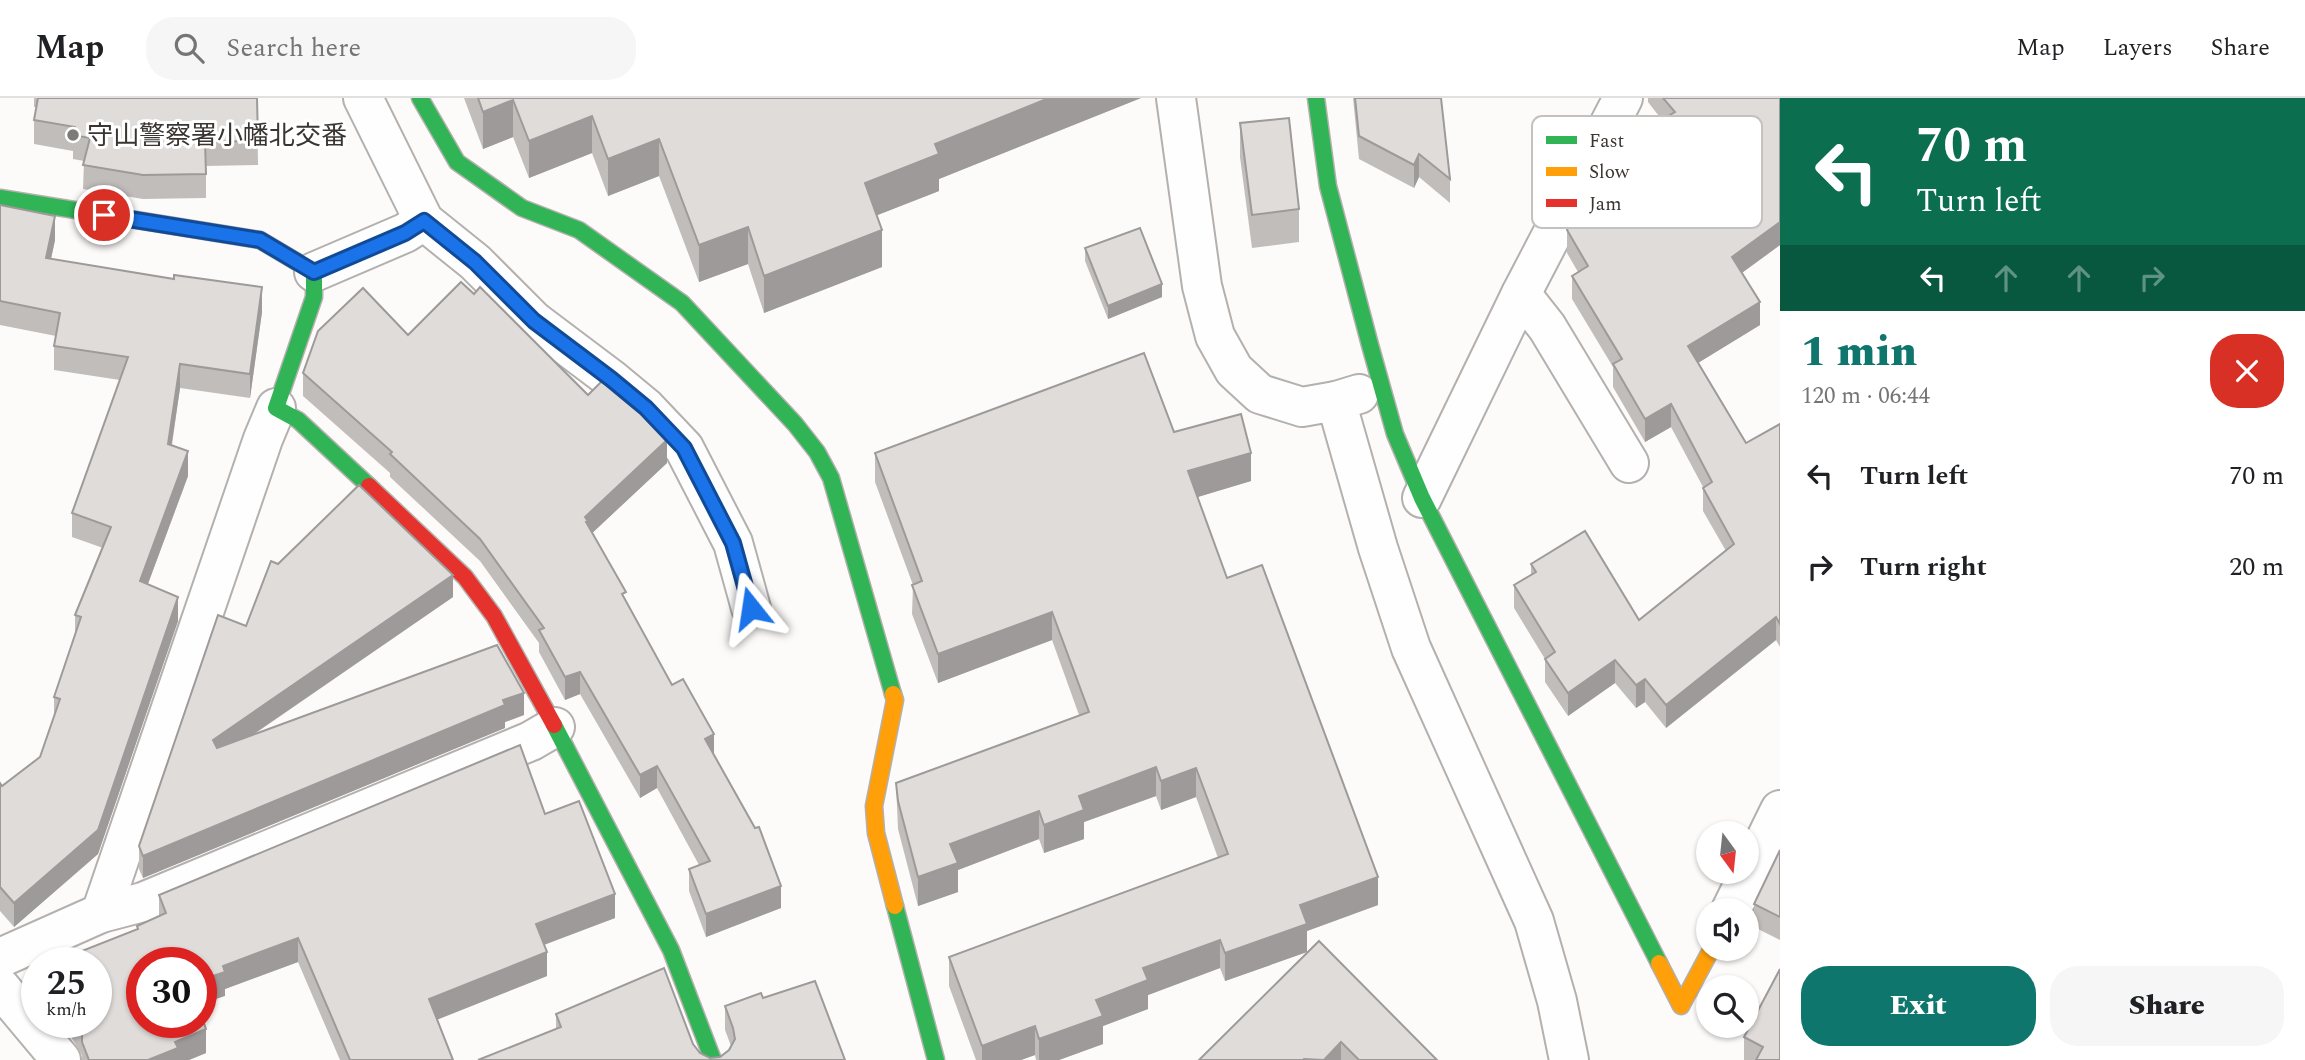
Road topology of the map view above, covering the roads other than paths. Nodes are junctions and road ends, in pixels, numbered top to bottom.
1 (363, 98) edge
2 (420, 98) edge
3 (1176, 98) edge
4 (1316, 98) edge
5 (1623, 98) edge
6 (1614, 116) edge
7 (0, 198) edge
8 (424, 221) junction
9 (1555, 228) edge
10 (314, 272) junction
11 (1521, 293) junction
12 (1381, 386) junction
13 (1336, 401) junction
14 (276, 408) junction
15 (1629, 463) dead end
16 (1422, 498) junction
17 (751, 608) dead end
18 (555, 727) junction
19 (1780, 810) edge
20 (1737, 898) edge
21 (101, 913) junction
22 (0, 958) edge
23 (1705, 961) edge
24 (0, 987) edge
25 (61, 1060) edge
26 (713, 1060) edge
27 (936, 1060) edge
28 (1569, 1060) edge

1 - 8 street
2 - 27 street
3 - 13 street
4 - 12 street
5 - 6 street
7 - 10 street
8 - 10 street
8 - 17 street
9 - 11 street
10 - 14 street
11 - 15 street
11 - 16 street
12 - 13 street
12 - 16 street
13 - 28 street
14 - 18 street
14 - 21 street
16 - 23 street
18 - 21 street
18 - 26 street
19 - 20 street
21 - 22 street
24 - 25 street

